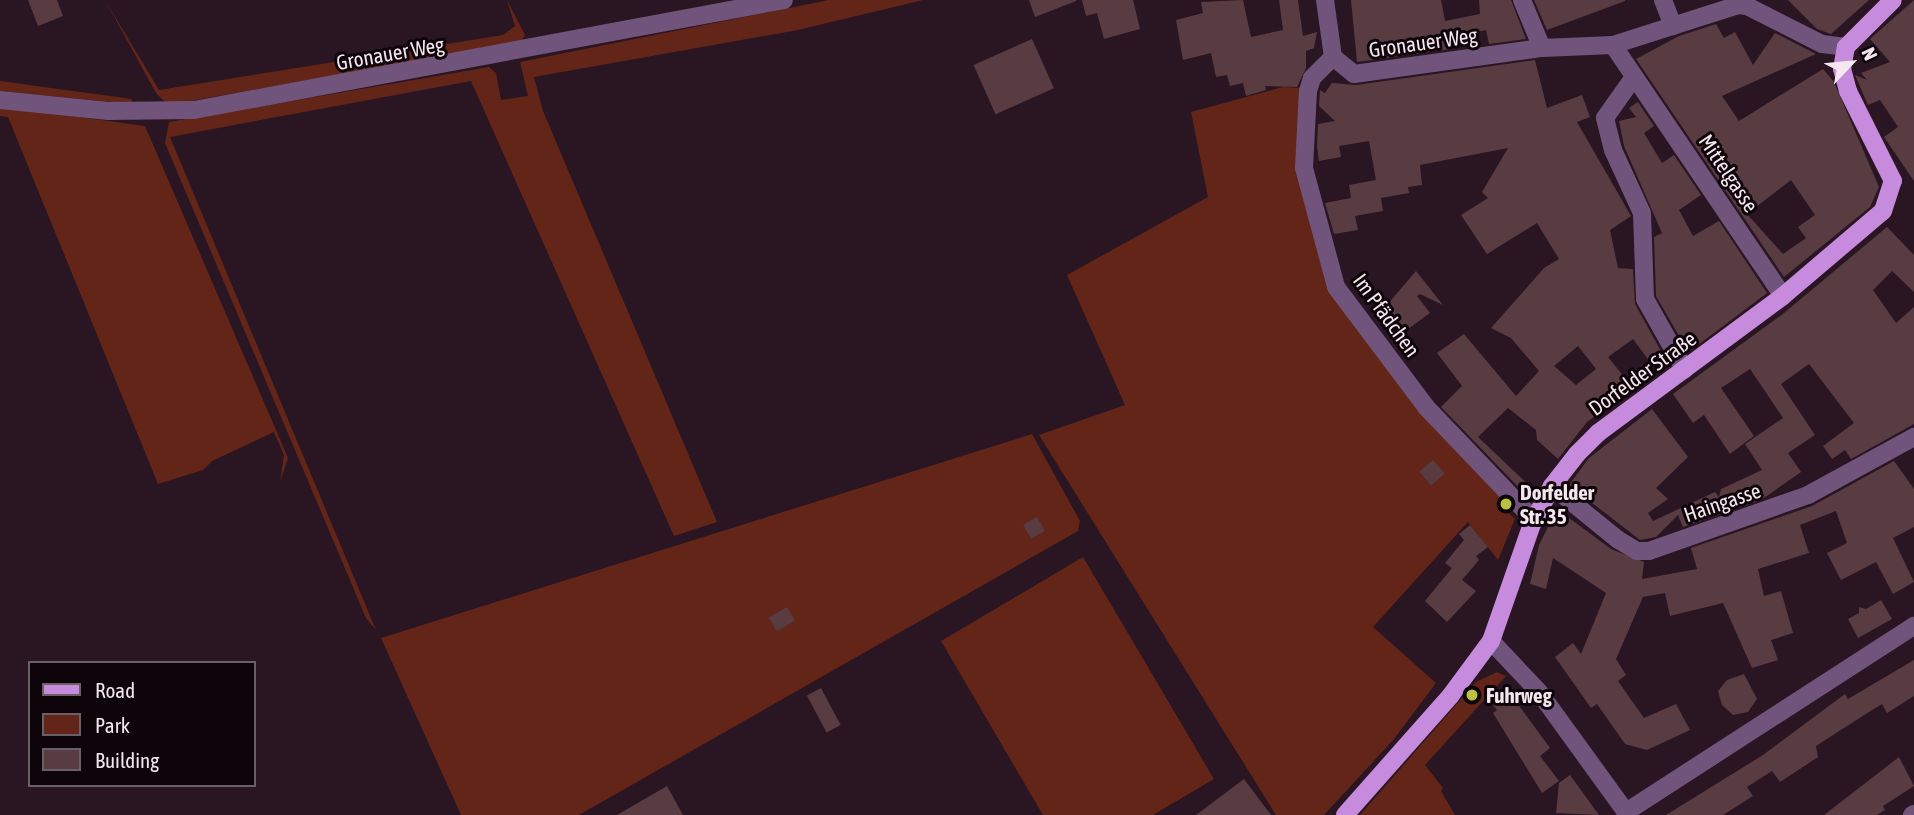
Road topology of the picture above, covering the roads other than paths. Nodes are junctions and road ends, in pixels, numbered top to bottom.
1 (784, 0) edge
2 (1325, 0) edge
3 (1522, 0) edge
4 (1663, 0) edge
5 (1893, 0) edge
6 (1673, 26) junction
7 (1613, 46) junction
8 (1846, 47) junction
9 (1542, 48) junction
10 (1333, 57) junction
11 (1634, 77) junction
12 (0, 100) edge
13 (1783, 296) junction
14 (1685, 370) junction
15 (1914, 437) edge
16 (1552, 486) junction
17 (1534, 520) junction
18 (1914, 626) edge
19 (1491, 641) junction
20 (1627, 813) edge
21 (1345, 815) edge

1 - 12 street, Gronauer Weg
2 - 10 street
3 - 9 street
4 - 6 street
5 - 8 main road
6 - 7 street, Gronauer Weg
6 - 8 street, Gronauer Weg
7 - 9 street, Gronauer Weg
7 - 11 street, Mittelgasse
8 - 13 main road, Dorfelder Straße
9 - 10 street, Gronauer Weg
10 - 17 street, Im Pfädchen
11 - 13 street, Mittelgasse
11 - 14 street
13 - 14 main road, Dorfelder Straße
14 - 16 main road, Dorfelder Straße
15 - 16 street, Haingasse
16 - 17 main road, Dorfelder Straße
17 - 19 main road, Dorfelder Straße
18 - 20 street
19 - 20 street
19 - 21 main road, Dorfelder Straße

